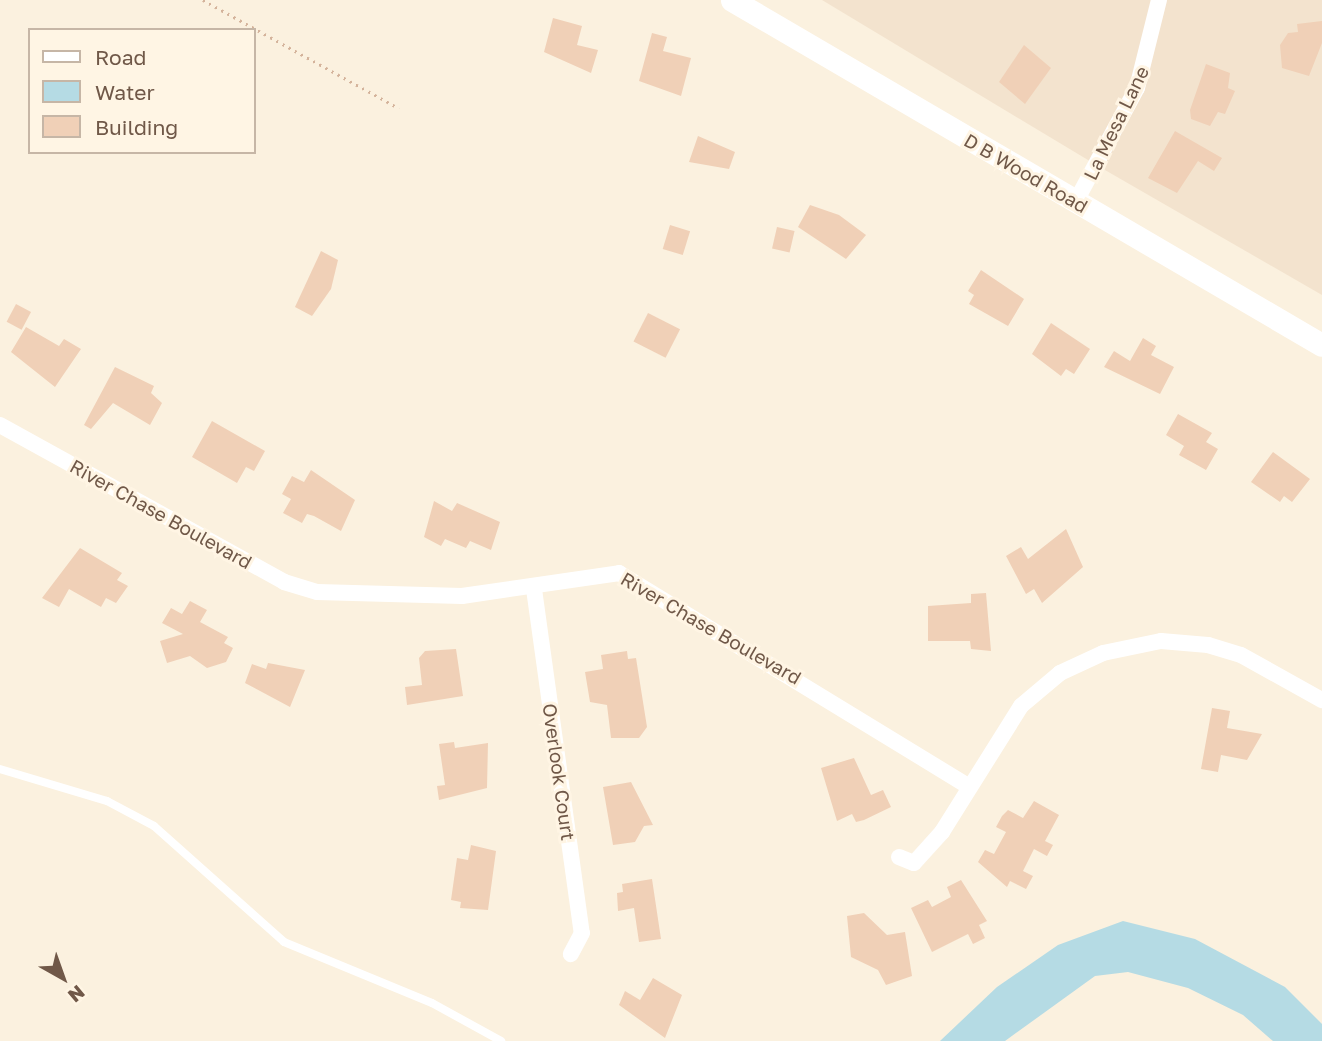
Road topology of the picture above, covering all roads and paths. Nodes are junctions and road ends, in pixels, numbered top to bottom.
1 (202, 0) edge
2 (732, 0) edge
3 (1159, 0) edge
4 (253, 28) edge
5 (256, 30) edge
6 (399, 108) dead end
7 (1075, 203) junction
8 (1322, 345) edge
9 (0, 425) edge
10 (534, 589) junction
11 (1322, 700) edge
12 (0, 769) edge
13 (968, 786) junction
14 (899, 857) dead end
15 (571, 954) dead end
16 (501, 1041) edge

1 - 4 path
2 - 7 main road, D B Wood Road
3 - 7 street, La Mesa Lane
5 - 6 path
7 - 8 main road, D B Wood Road
9 - 10 street, River Chase Boulevard
10 - 13 street, River Chase Boulevard
10 - 15 street, Overlook Court
11 - 13 street
12 - 16 lane
13 - 14 street

